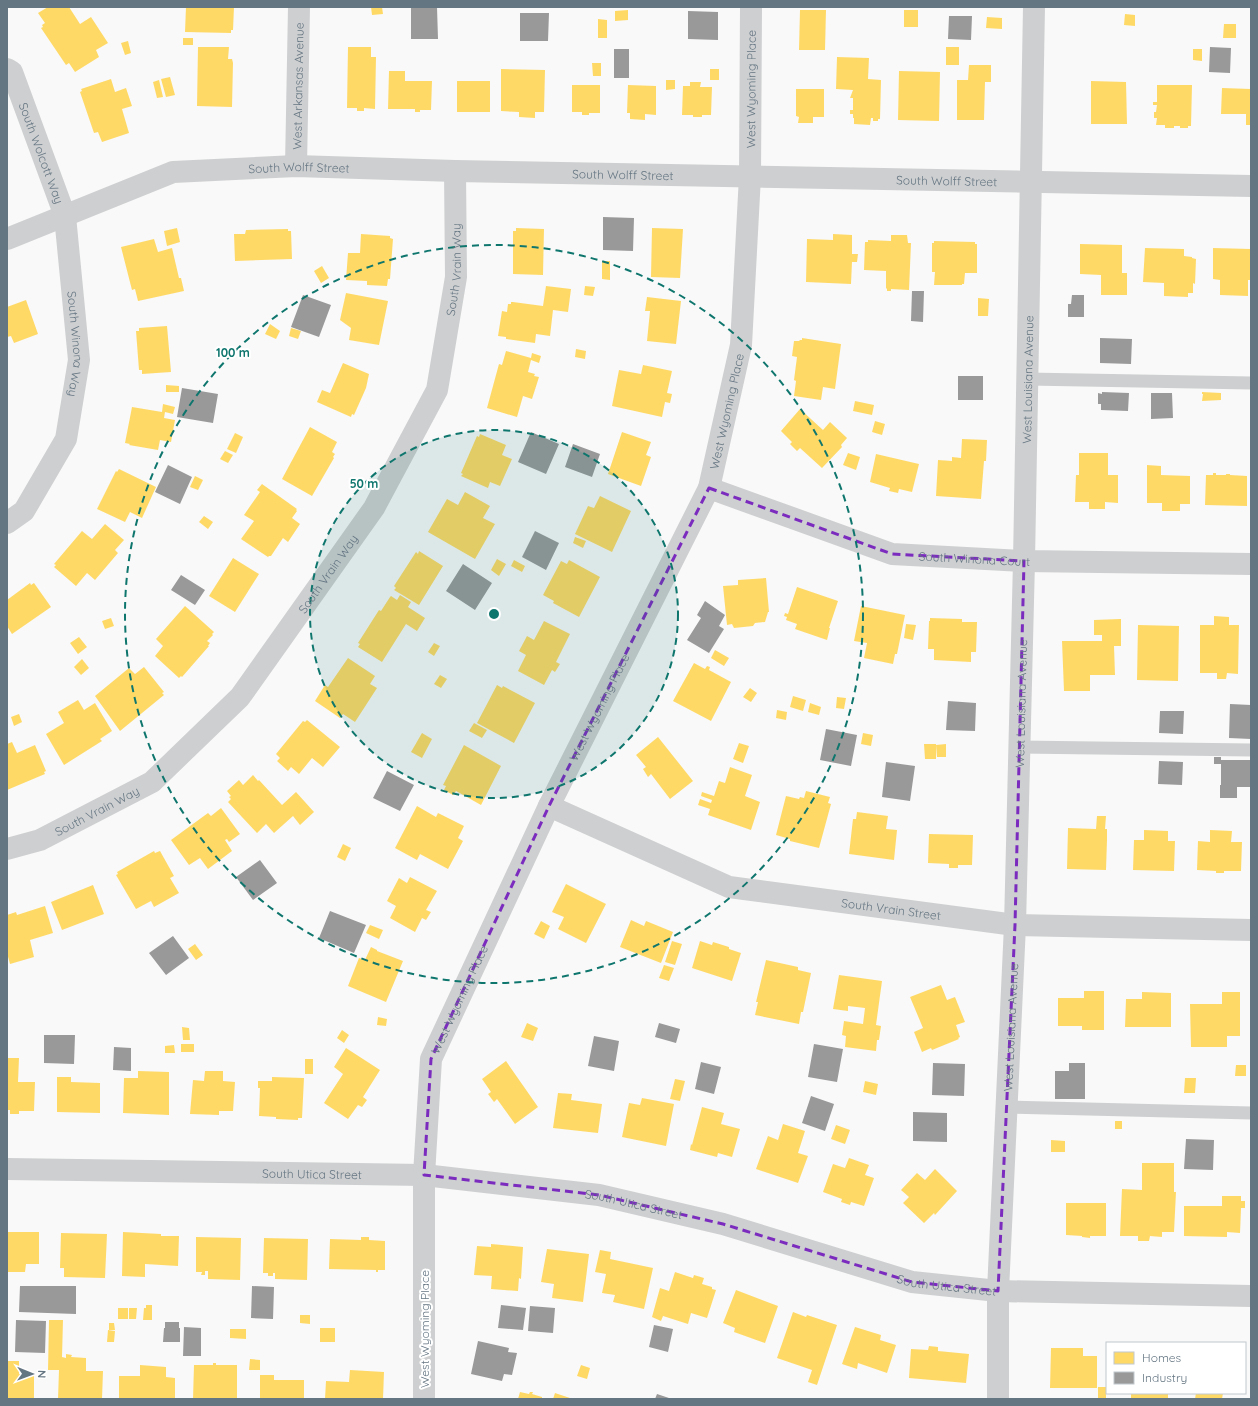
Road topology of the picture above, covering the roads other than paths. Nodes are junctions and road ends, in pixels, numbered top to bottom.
1 (299, 7) edge
2 (751, 7) edge
3 (1034, 7) edge
4 (7, 69) edge
5 (296, 166) junction
6 (455, 171) junction
7 (750, 176) junction
8 (1031, 181) junction
9 (1251, 186) edge
10 (65, 216) junction
11 (7, 239) edge
12 (1027, 379) junction
13 (1251, 383) edge
14 (709, 488) junction
15 (7, 523) edge
16 (1024, 561) junction
17 (1251, 564) edge
18 (1019, 747) junction
19 (1251, 750) edge
20 (550, 806) junction
21 (7, 849) edge
22 (1015, 925) junction
23 (1251, 930) edge
24 (1006, 1107) junction
25 (1251, 1113) edge
26 (7, 1169) edge
27 (424, 1175) junction
28 (998, 1291) junction
29 (1251, 1296) edge
30 (424, 1399) edge
31 (998, 1399) edge

1 - 5 street, West Arkansas Avenue
2 - 7 street, West Wyoming Place
3 - 8 street, West Louisiana Avenue
4 - 10 street, South Wolcott Way
5 - 6 street, South Wolff Street
5 - 10 street, South Wolff Street
6 - 7 street, South Wolff Street
6 - 21 street, South Vrain Way
7 - 8 street, South Wolff Street
7 - 14 street, West Wyoming Place
8 - 9 street, South Wolff Street
8 - 12 street, West Louisiana Avenue
10 - 11 street, South Wolff Street
10 - 15 street, South Winona Way
12 - 13 lane
12 - 16 street, West Louisiana Avenue
14 - 16 street, South Winona Court
14 - 20 street, West Wyoming Place
16 - 17 street, South Winona Court
16 - 18 street, West Louisiana Avenue
18 - 19 lane
18 - 22 street, West Louisiana Avenue
20 - 22 street, South Vrain Street
20 - 27 street, West Wyoming Place
22 - 23 street, South Vrain Street
22 - 24 street, West Louisiana Avenue
24 - 25 lane
24 - 28 street, West Louisiana Avenue
26 - 27 street, South Utica Street
27 - 28 street, South Utica Street
27 - 30 street, West Wyoming Place
28 - 29 street, South Utica Street
28 - 31 street, West Louisiana Avenue

